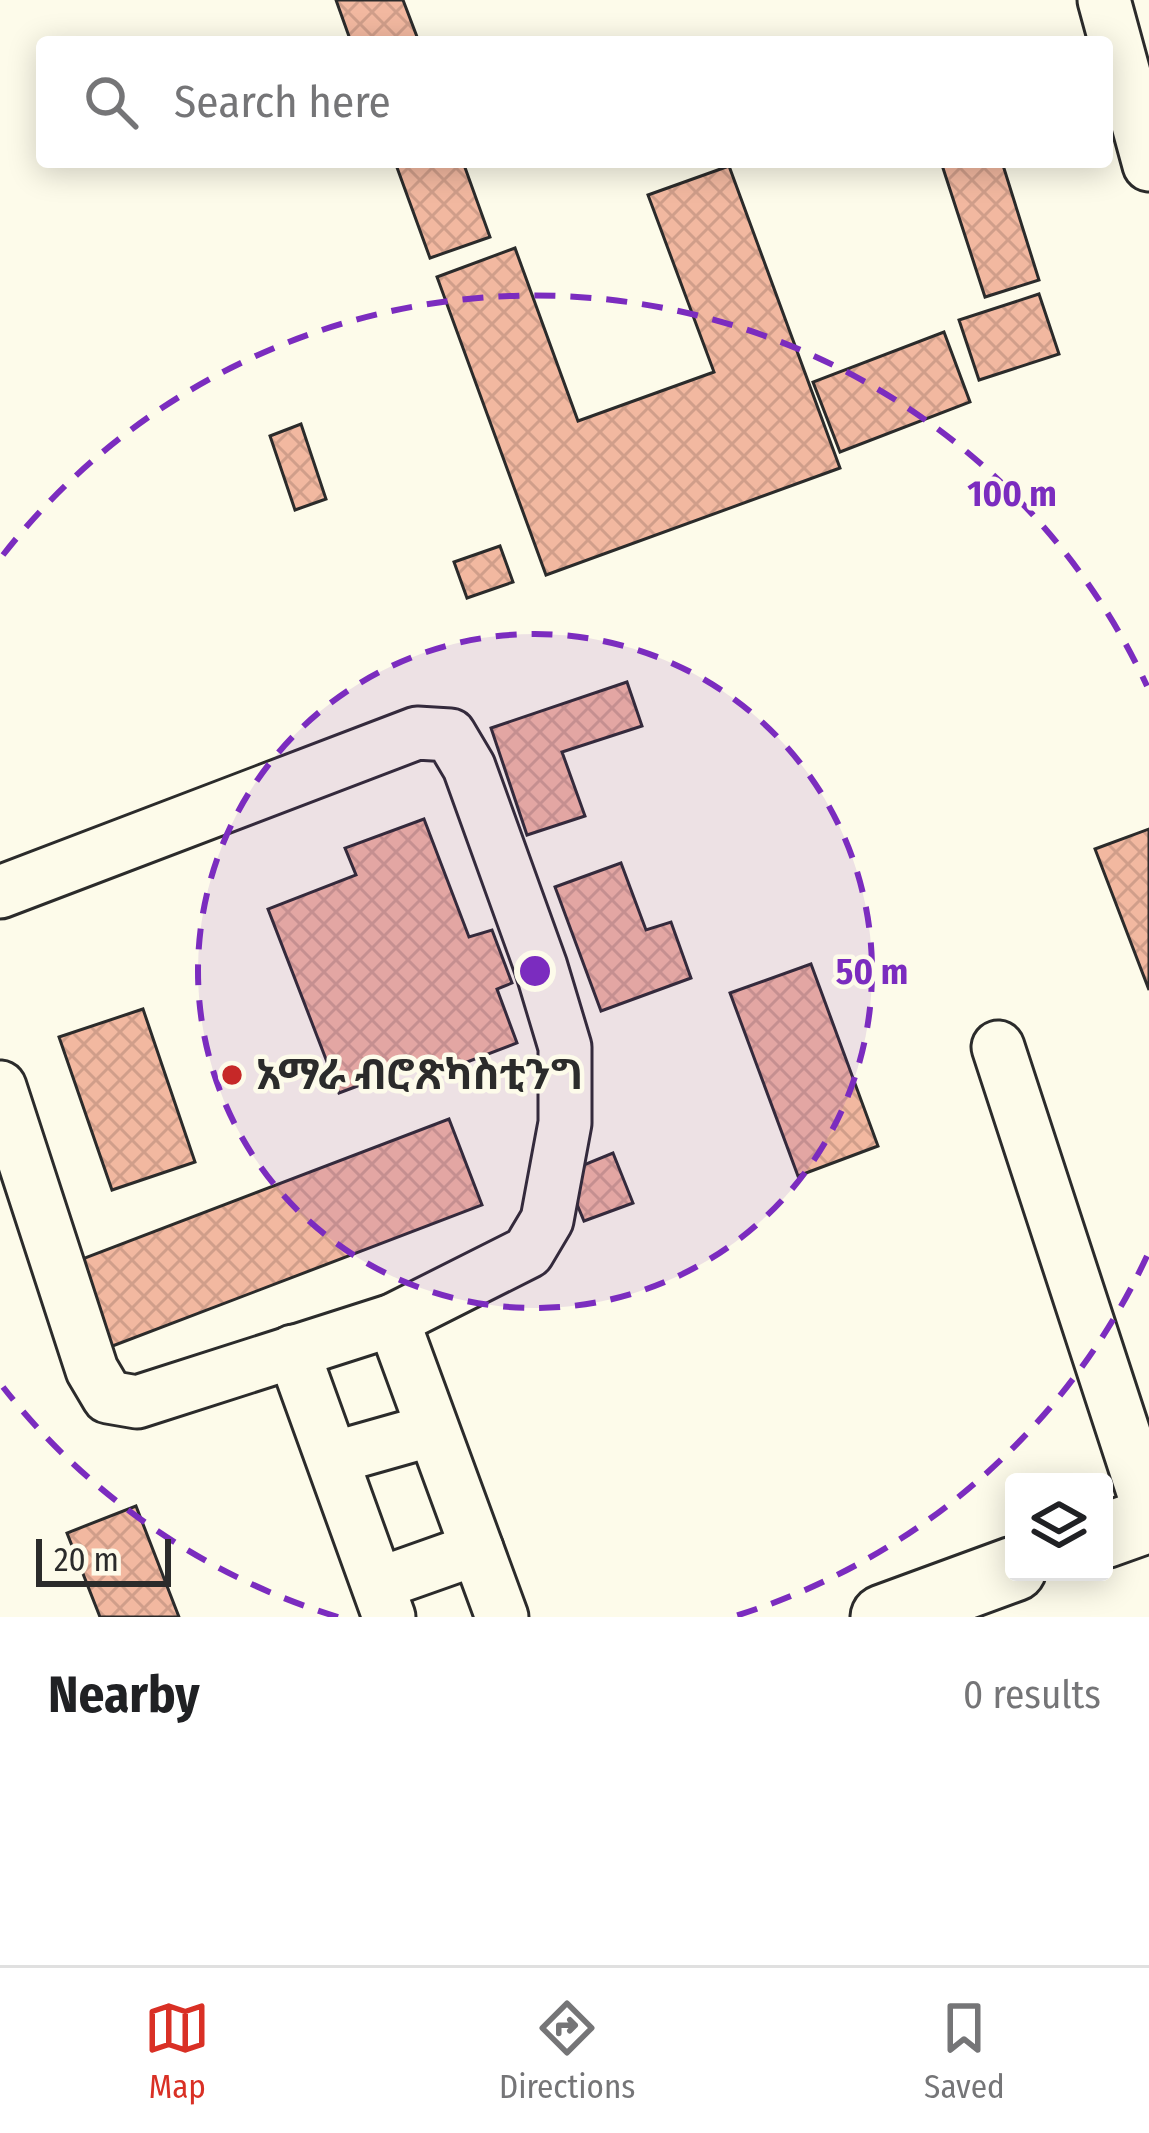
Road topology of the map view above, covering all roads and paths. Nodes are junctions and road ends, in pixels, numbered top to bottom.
1 (1103, 0) edge
2 (1149, 165) edge
3 (0, 892) edge
4 (998, 1047) dead end
5 (0, 1087) edge
6 (393, 1320) junction
7 (293, 1351) junction
8 (432, 1430) junction
9 (333, 1458) junction
10 (1149, 1510) edge
11 (1149, 1520) edge
12 (1113, 1533) edge
13 (477, 1550) junction
14 (1005, 1573) edge
15 (384, 1600) edge
16 (899, 1615) edge
17 (502, 1617) edge

1 - 2 street
3 - 6 street
4 - 10 street
5 - 7 street
6 - 7 street
6 - 8 street
7 - 9 street
8 - 9 street
8 - 13 street
9 - 15 street
11 - 12 main road
13 - 15 street
13 - 17 street
14 - 16 main road

